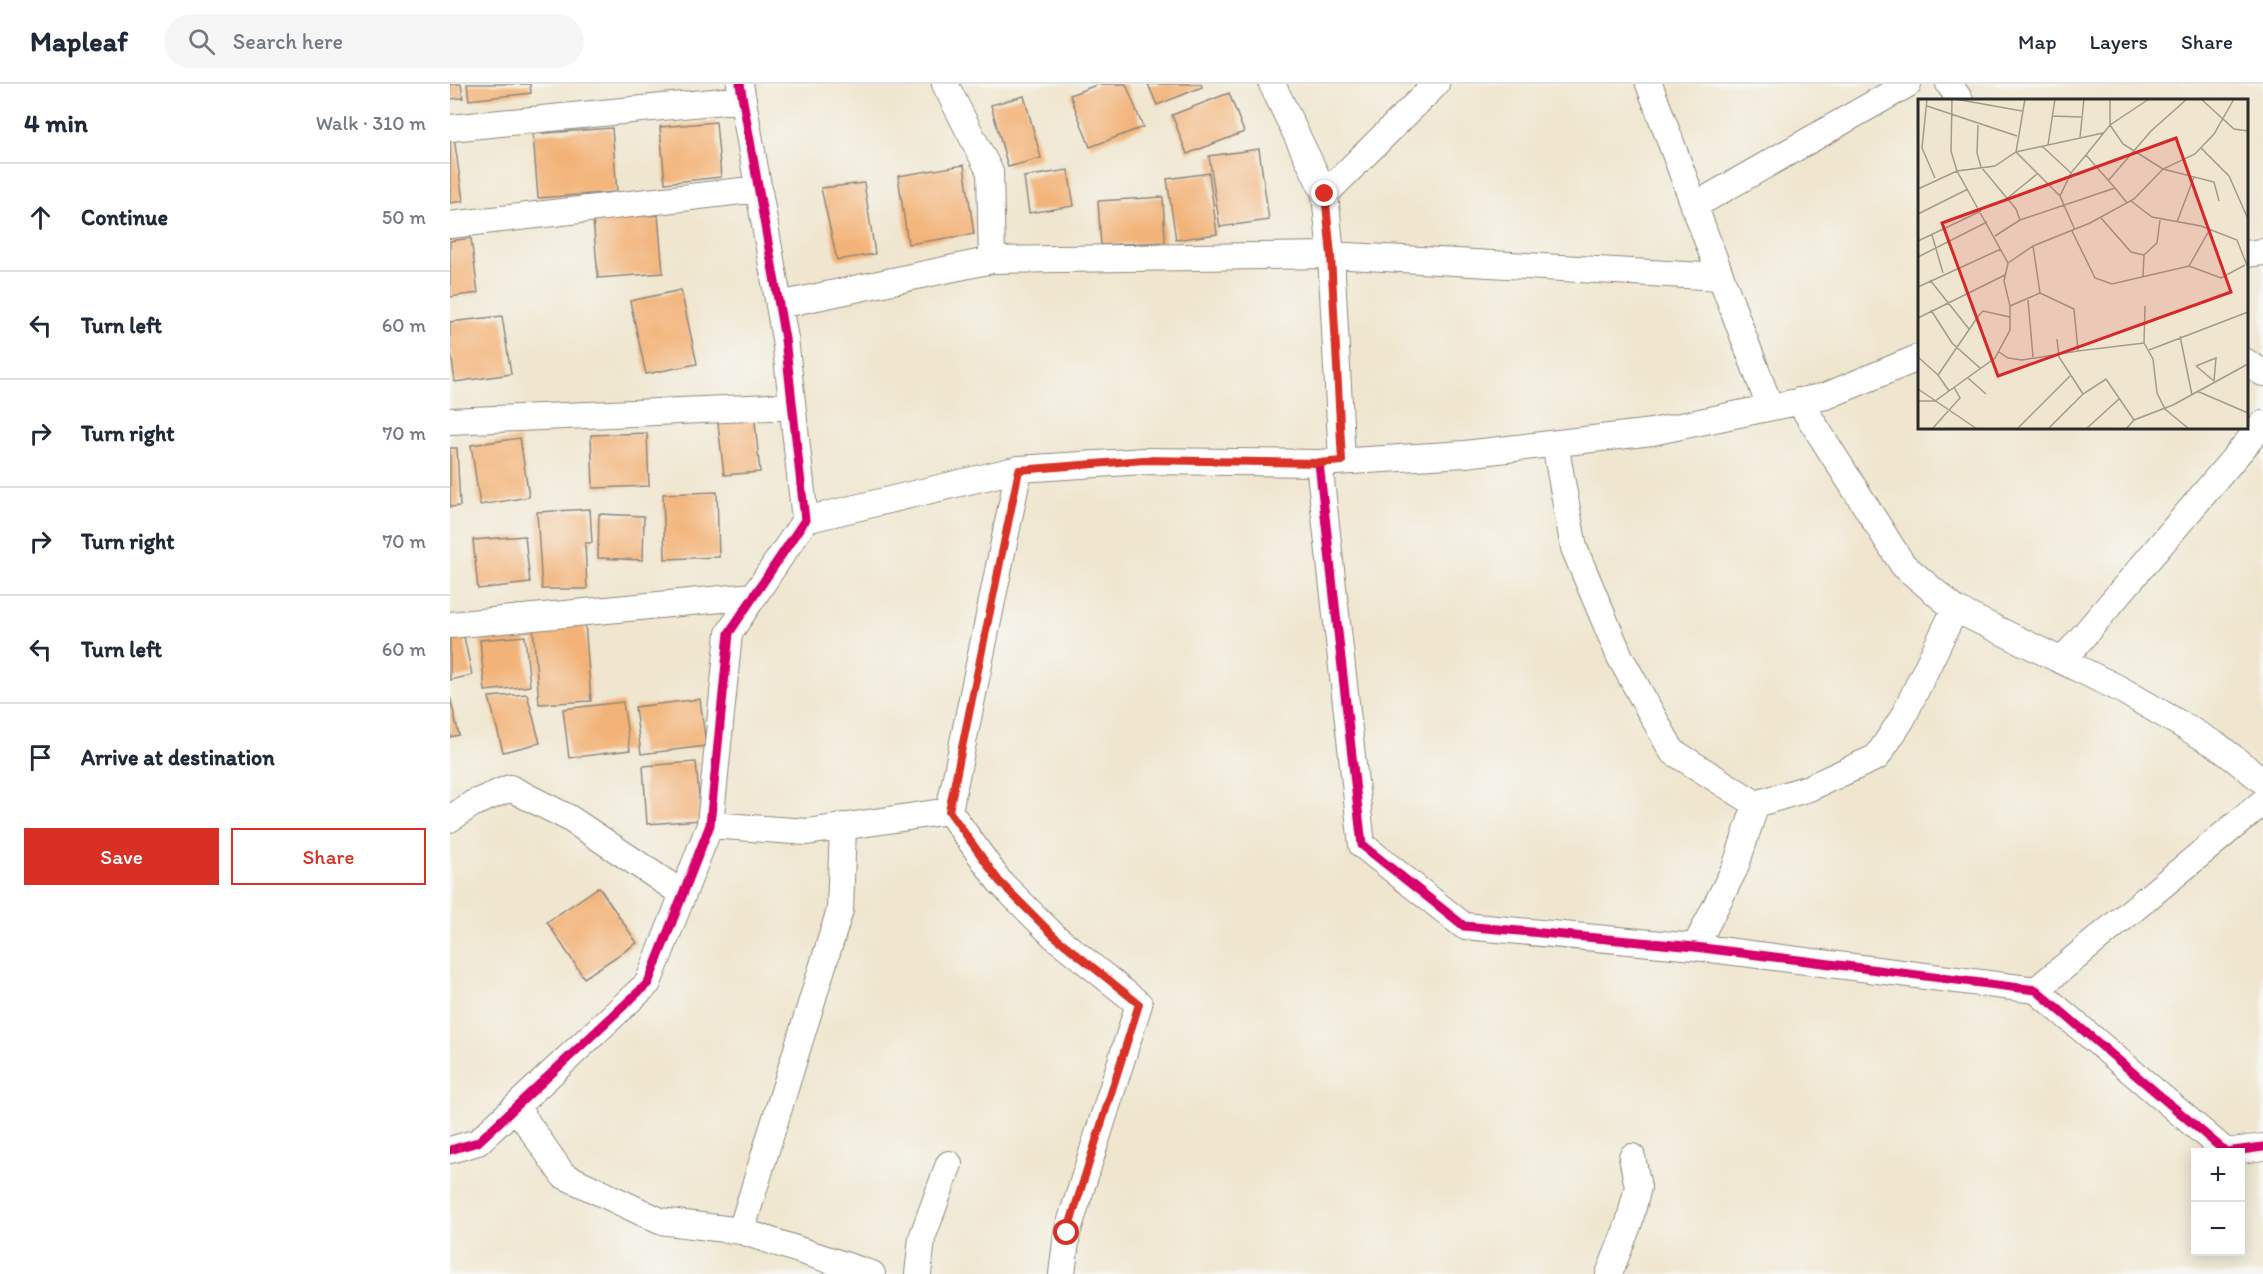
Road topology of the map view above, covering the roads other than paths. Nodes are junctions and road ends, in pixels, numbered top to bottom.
1 (945, 84) edge
2 (1272, 84) edge
3 (1436, 84) edge
4 (1649, 84) edge
5 (1908, 84) edge
6 (1949, 84) edge
7 (742, 92) edge
8 (1959, 99) edge
9 (450, 128) edge
10 (759, 189) junction
11 (1325, 194) junction
12 (1694, 206) junction
13 (450, 225) edge
14 (2263, 252) edge
15 (2248, 254) edge
16 (1331, 255) junction
17 (992, 260) junction
18 (1721, 277) junction
19 (779, 305) junction
20 (1918, 358) edge
21 (2248, 363) edge
22 (2263, 373) edge
23 (1799, 401) junction
24 (792, 406) junction
25 (1770, 407) junction
26 (450, 421) edge
27 (2263, 424) edge
28 (1555, 444) junction
29 (1330, 462) junction
30 (1019, 470) junction
31 (805, 520) junction
32 (753, 596) junction
33 (1955, 609) junction
34 (450, 625) edge
35 (2062, 661) junction
36 (2263, 782) edge
37 (2263, 802) edge
38 (1756, 804) junction
39 (949, 811) junction
40 (450, 819) edge
41 (710, 825) junction
42 (843, 826) junction
43 (683, 894) junction
44 (1695, 946) junction
45 (2036, 990) junction
46 (516, 1107) junction
47 (2263, 1147) edge
48 (450, 1150) edge
49 (1632, 1157) dead end
50 (949, 1164) dead end
51 (741, 1231) junction
52 (872, 1274) edge
53 (918, 1274) edge
54 (1062, 1274) edge
55 (1609, 1274) edge

1 - 17 street
2 - 11 street
3 - 11 street
4 - 12 street
5 - 12 street
6 - 8 street
7 - 9 street
7 - 10 street
10 - 13 street
10 - 19 street
11 - 16 street
12 - 18 street
14 - 15 street
16 - 17 street
16 - 18 street
16 - 29 street
17 - 19 street
18 - 25 street
19 - 24 street
20 - 23 street
21 - 22 street
23 - 25 street
23 - 33 street
24 - 26 street
24 - 31 street
25 - 28 street
27 - 35 street
28 - 29 street
28 - 38 street
29 - 30 street
29 - 44 street
30 - 31 street
30 - 39 street
31 - 32 street
32 - 34 street
32 - 41 street
33 - 35 street
33 - 38 street
35 - 36 street
37 - 45 street
38 - 44 street
39 - 42 street
39 - 54 street
40 - 43 street
41 - 42 street
41 - 43 street
42 - 51 street
43 - 46 street
44 - 45 street
45 - 47 street
46 - 48 street
46 - 51 street
49 - 55 street
50 - 53 street
51 - 52 street

